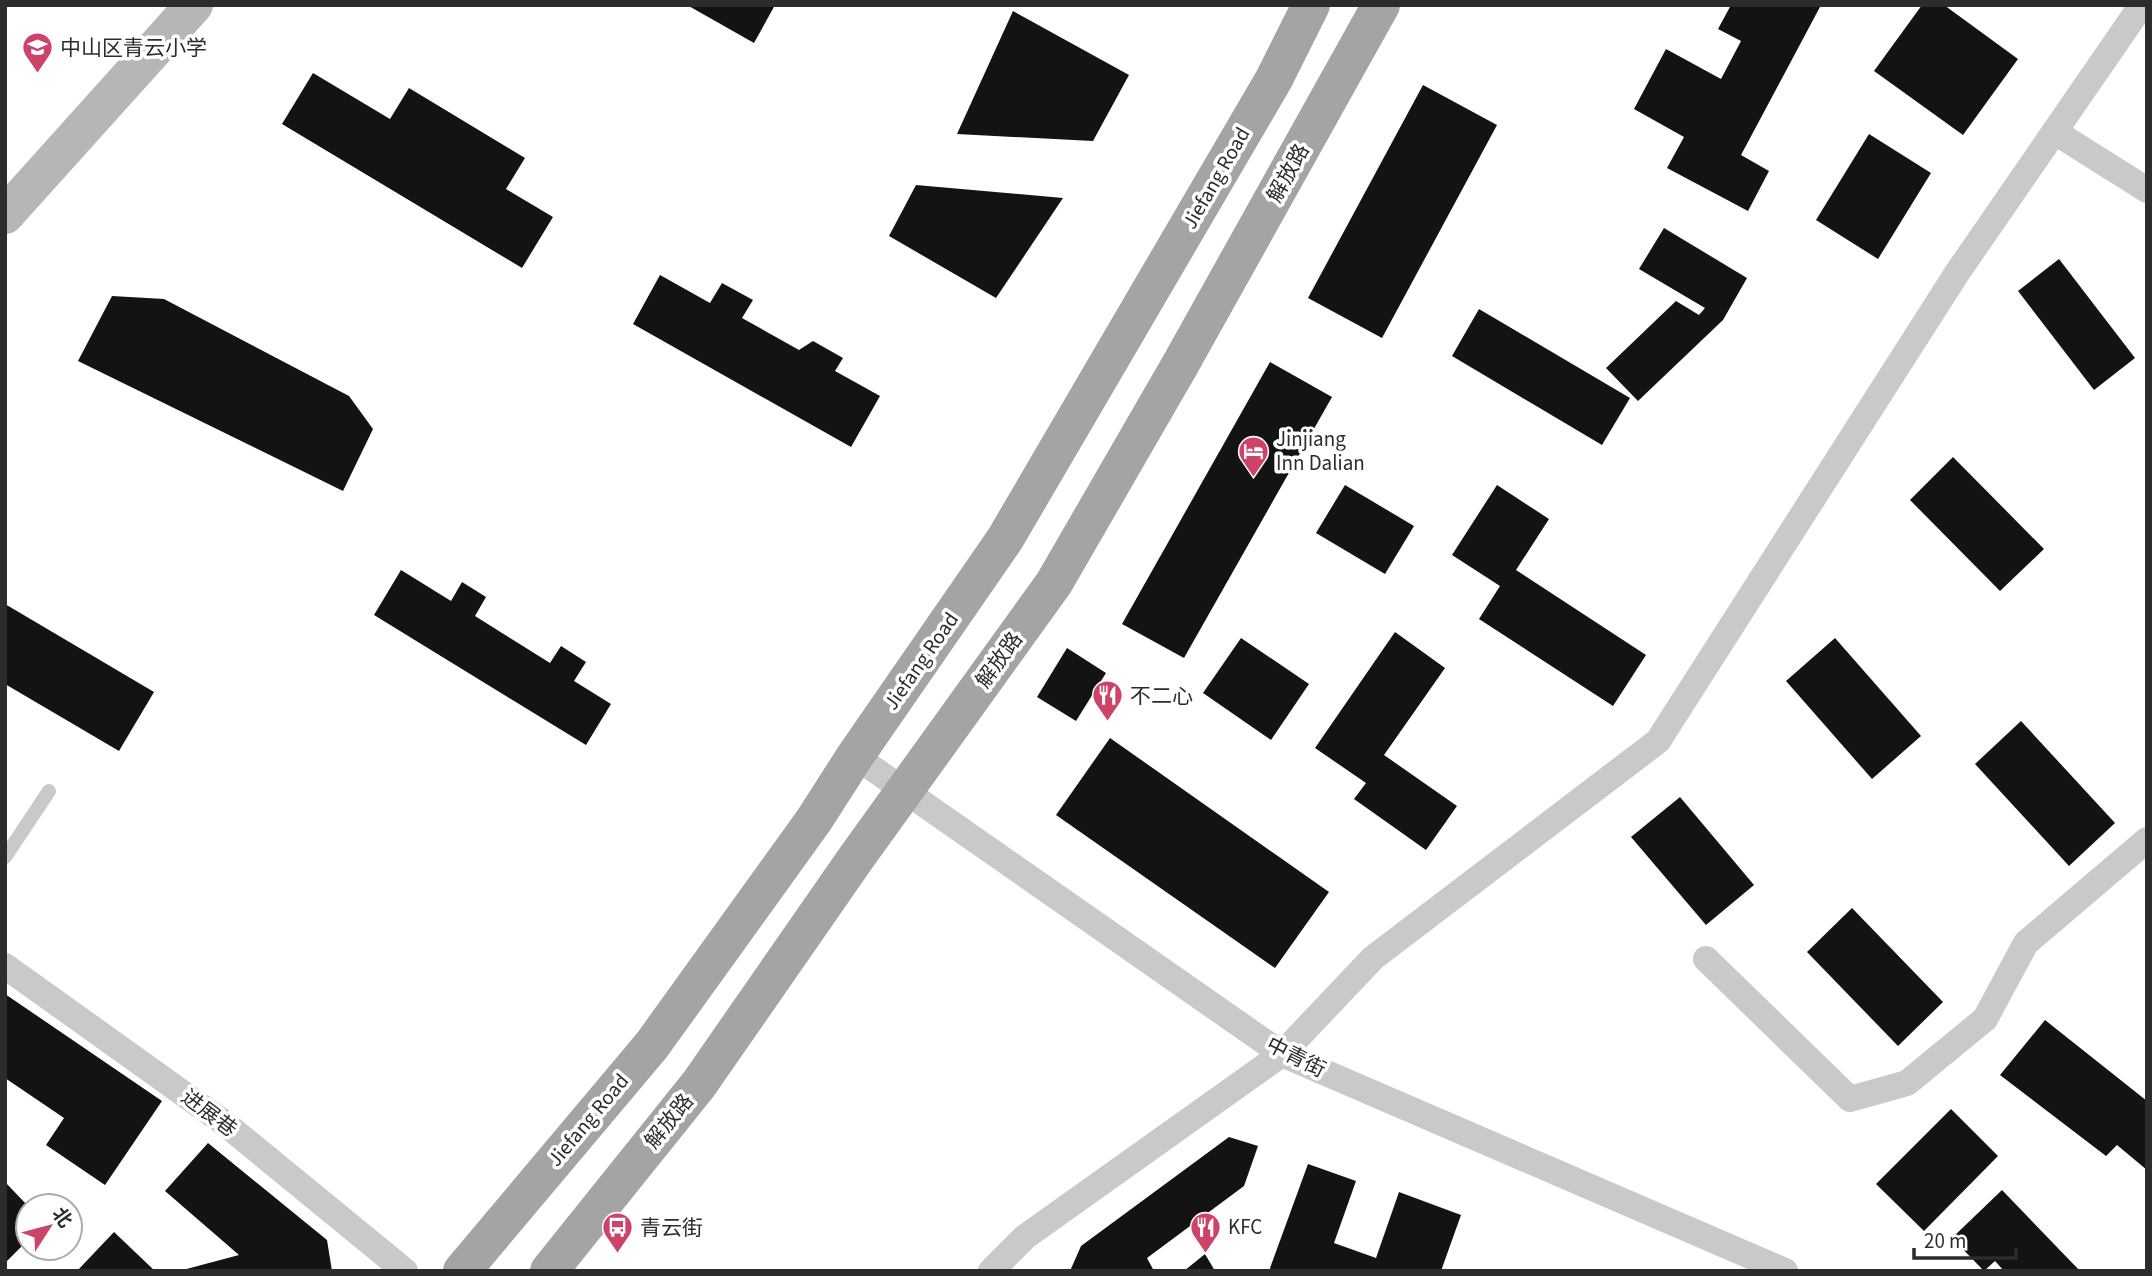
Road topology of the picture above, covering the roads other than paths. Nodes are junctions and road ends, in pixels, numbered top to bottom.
1 (194, 5) edge
2 (1311, 5) edge
3 (1381, 5) edge
4 (2137, 12) dead end
5 (2054, 132) junction
6 (2147, 190) edge
7 (5, 215) edge
8 (855, 756) junction
9 (49, 791) dead end
10 (904, 792) junction
11 (2147, 840) edge
12 (5, 857) edge
13 (1706, 959) dead end
14 (5, 967) edge
15 (1282, 1054) junction
16 (405, 1271) edge
17 (461, 1271) edge
18 (549, 1271) edge
19 (991, 1271) edge
20 (1785, 1271) edge

1 - 7 street
2 - 8 main road, Jiefang Road
3 - 10 main road, 解放路
4 - 5 street
5 - 6 street
5 - 15 street
8 - 10 street, 中青街
8 - 17 main road, Jiefang Road
9 - 12 lane
10 - 15 street, 中青街
10 - 18 main road, 解放路
11 - 13 street
14 - 16 street, 进展巷
15 - 19 street
15 - 20 street, 中青街

